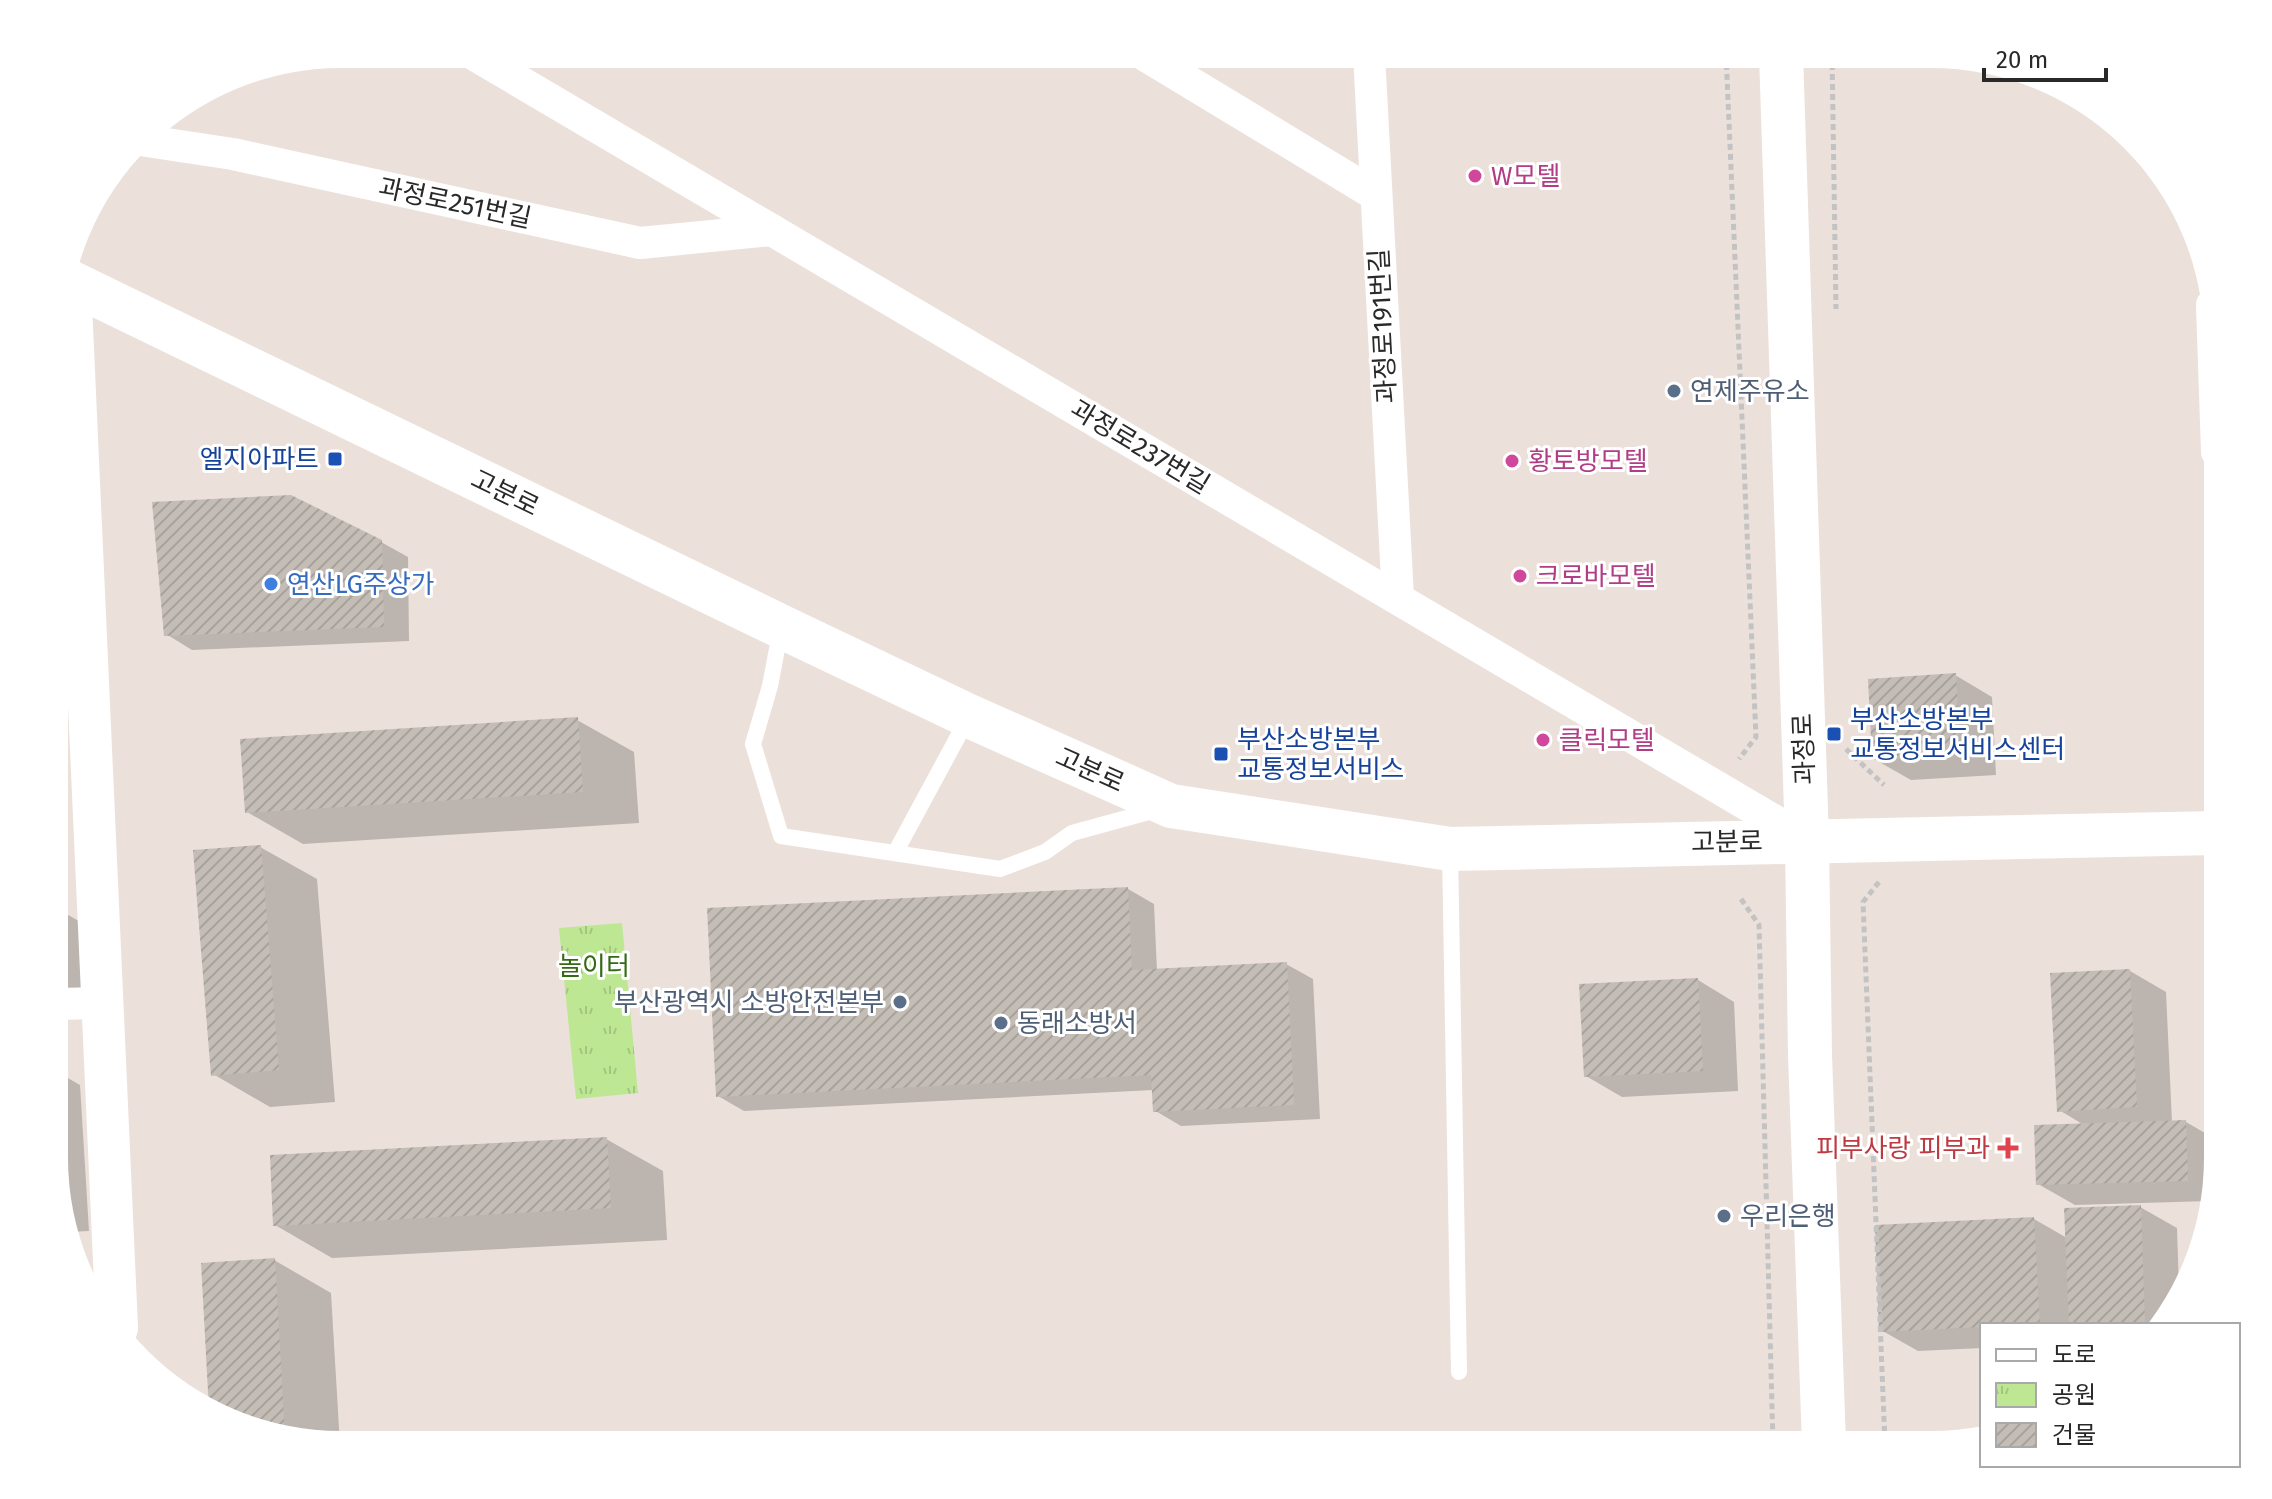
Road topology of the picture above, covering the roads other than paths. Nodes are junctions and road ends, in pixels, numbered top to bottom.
1 (497, 68) edge
2 (1166, 68) edge
3 (1370, 68) edge
4 (1781, 68) edge
5 (155, 142) edge
6 (1376, 195) junction
7 (772, 230) junction
8 (74, 285) edge
9 (69, 323) edge
10 (1398, 598) junction
11 (782, 627) junction
12 (969, 716) junction
13 (1171, 806) junction
14 (2203, 833) edge
15 (1807, 840) junction
16 (1450, 849) junction
17 (895, 853) junction
18 (102, 1003) junction
19 (68, 1004) edge
20 (116, 1313) edge
21 (1459, 1372) dead end
22 (1823, 1430) edge

1 - 7 street, 과정로237번길
2 - 6 street
3 - 6 street, 과정로191번길
4 - 15 main road, 과정로
5 - 7 street, 과정로251번길
6 - 10 street, 과정로191번길
7 - 10 street, 과정로237번길
8 - 11 main road, 고분로
9 - 18 street
10 - 15 street, 과정로237번길
11 - 12 main road, 고분로
11 - 17 lane
12 - 13 main road, 고분로
12 - 17 lane
13 - 16 main road, 고분로
13 - 17 lane
14 - 15 main road, 고분로
15 - 16 main road, 고분로
15 - 22 main road, 과정로
16 - 21 lane
18 - 19 street
18 - 20 street

